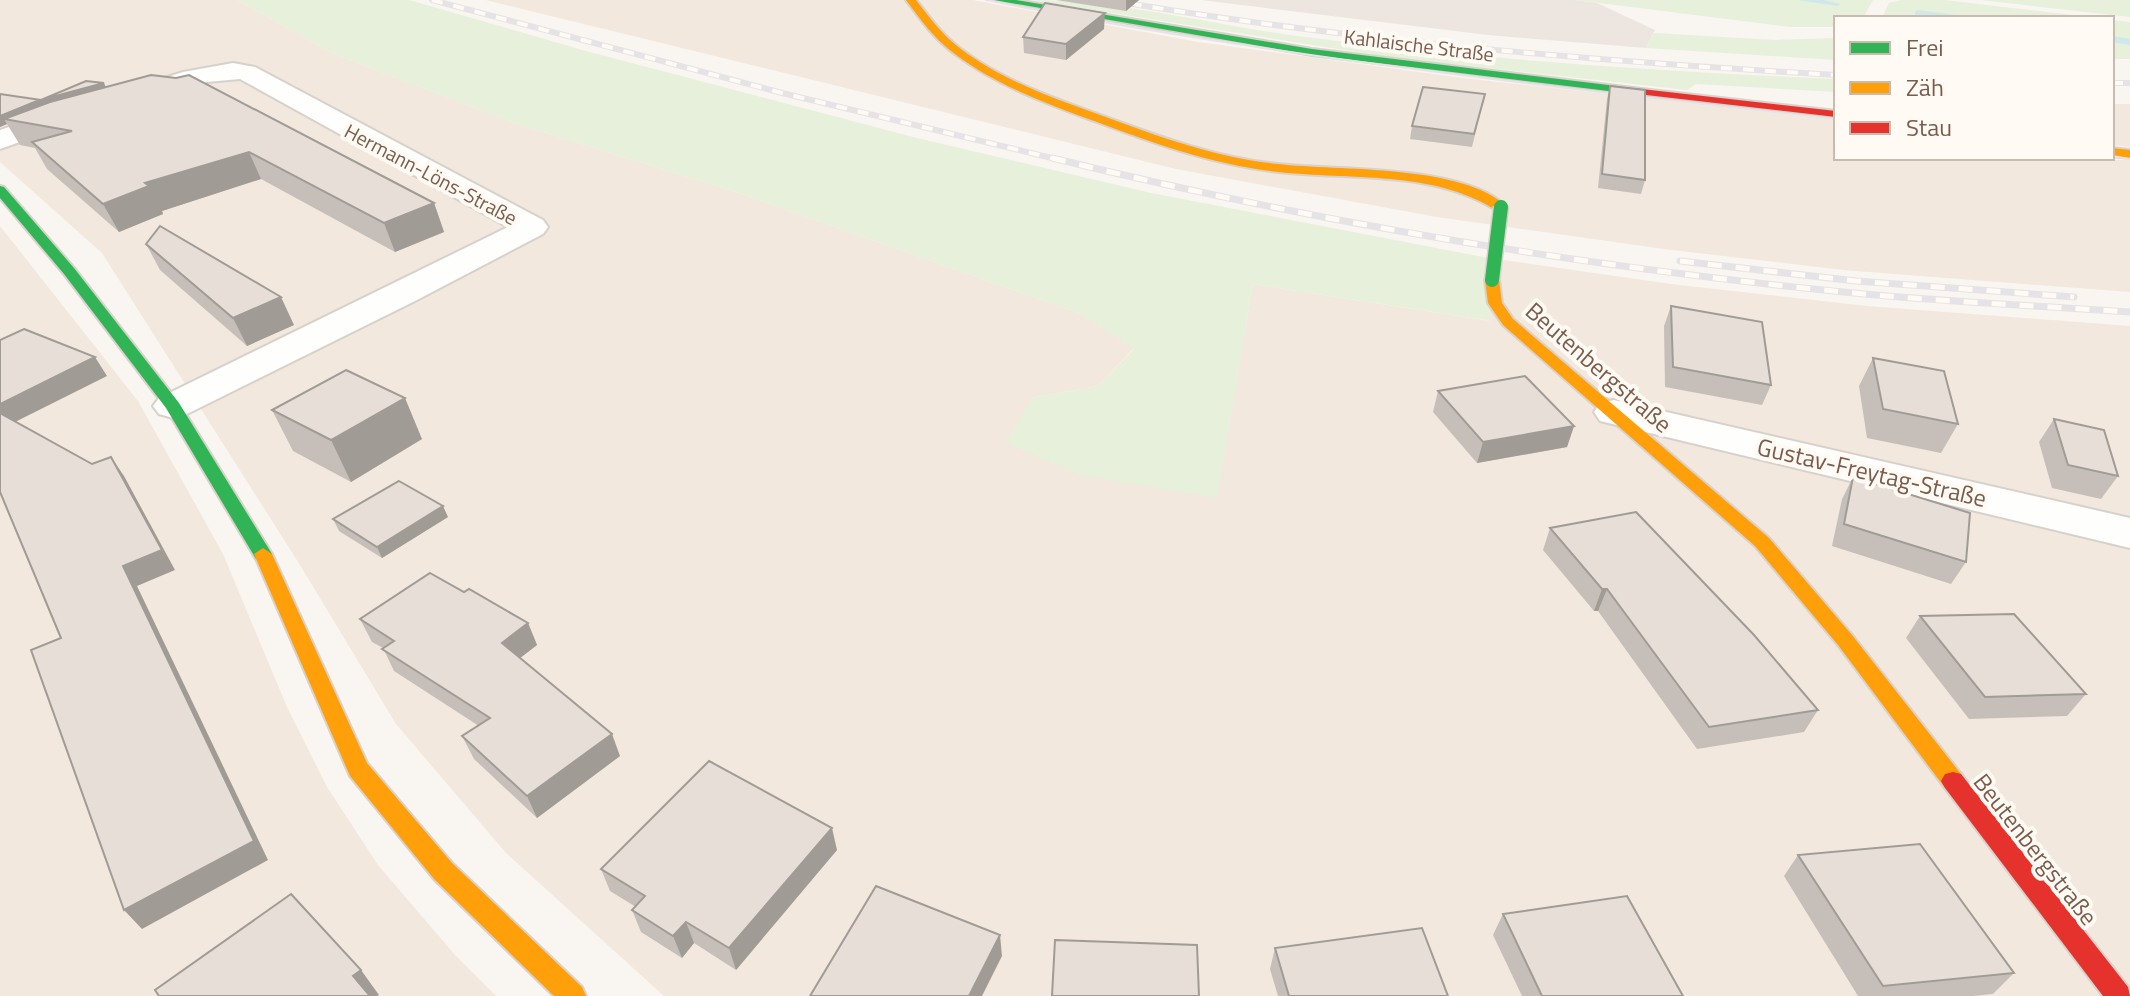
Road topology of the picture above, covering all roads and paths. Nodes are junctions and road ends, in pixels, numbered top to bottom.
1 (911, 0) edge
2 (999, 0) edge
3 (1834, 114) edge
4 (0, 140) edge
5 (0, 190) edge
6 (173, 406) junction
7 (1614, 412) junction
8 (2130, 533) edge
9 (573, 996) edge
10 (2119, 996) edge

1 - 7 main road, Beutenbergstraße, bridge
2 - 3 main road, Kahlaische Straße
4 - 6 street, Hermann-Löns-Straße
5 - 6 main road
6 - 9 main road
7 - 8 street, Gustav-Freytag-Straße
7 - 10 main road, Beutenbergstraße

